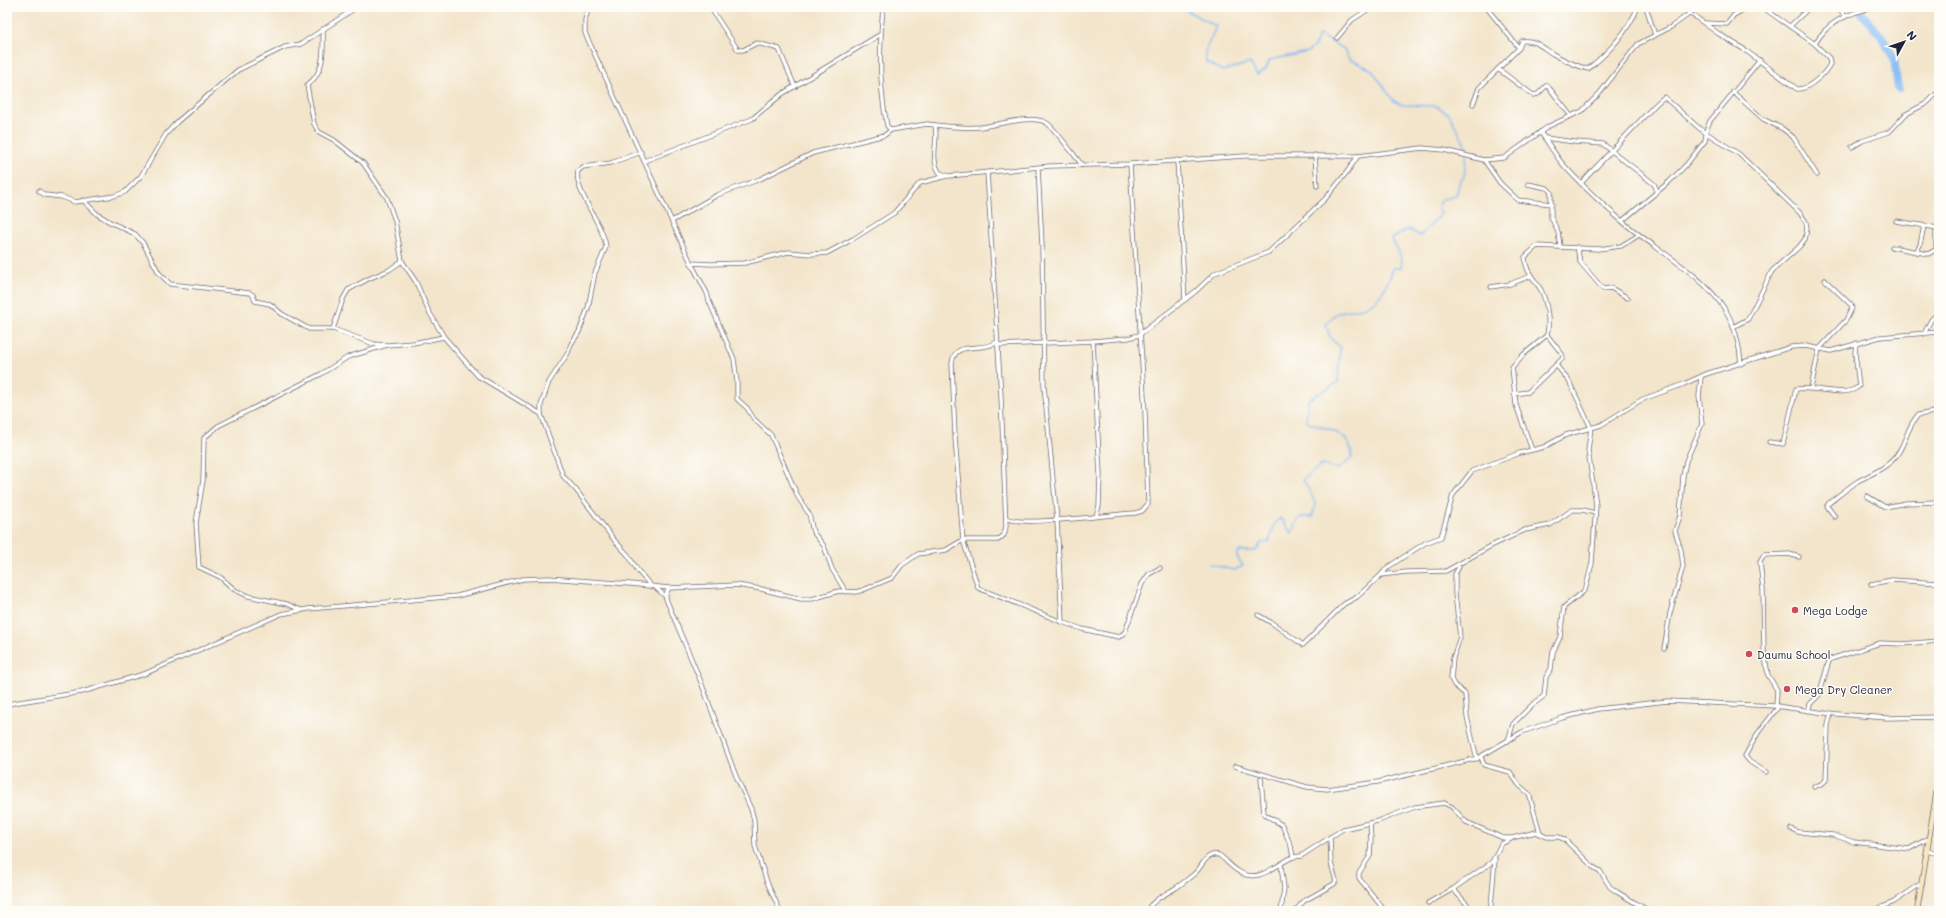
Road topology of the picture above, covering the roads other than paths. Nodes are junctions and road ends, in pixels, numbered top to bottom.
1 (357, 7) edge
2 (589, 7) edge
3 (710, 7) edge
4 (884, 7) edge
5 (1372, 7) edge
6 (1393, 7) edge
7 (1405, 7) edge
8 (1486, 7) edge
9 (1638, 7) edge
10 (1646, 7) edge
11 (1681, 7) edge
12 (1748, 7) edge
13 (1762, 7) edge
14 (1810, 7) edge
15 (1839, 7) edge
16 (1878, 7) edge
17 (1691, 14) junction
18 (1846, 17) junction
19 (1704, 23) junction
20 (1790, 26) junction
21 (323, 29) junction
22 (880, 34) junction
23 (1655, 35) junction
24 (1337, 38) dead end
25 (1815, 44) junction
26 (1519, 48) junction
27 (1760, 60) junction
28 (1498, 69) junction
29 (794, 88) junction
30 (1939, 91) edge
31 (1733, 92) junction
32 (1473, 104) dead end
33 (1571, 116) junction
34 (935, 125) junction
35 (1707, 128) junction
36 (1700, 129) junction
37 (891, 130) junction
38 (1540, 132) junction
39 (1707, 134) junction
40 (1545, 138) junction
41 (1852, 147) dead end
42 (1612, 150) junction
43 (641, 152) junction
44 (1316, 155) junction
45 (1358, 156) junction
46 (1177, 160) junction
47 (1484, 160) junction
48 (644, 161) junction
49 (1130, 164) junction
50 (1082, 165) junction
51 (1038, 168) junction
52 (987, 172) junction
53 (1817, 175) dead end
54 (949, 176) junction
55 (1939, 178) edge
56 (1581, 183) junction
57 (1528, 184) dead end
58 (1317, 186) dead end
59 (39, 191) dead end
60 (1939, 191) edge
61 (1656, 193) junction
62 (83, 200) junction
63 (1552, 204) junction
64 (672, 221) junction
65 (1622, 221) junction
66 (1896, 221) dead end
67 (1924, 226) junction
68 (1938, 228) edge
69 (1639, 235) junction
70 (1560, 246) junction
71 (1892, 247) dead end
72 (1577, 248) junction
73 (1937, 248) edge
74 (1916, 252) junction
75 (402, 261) junction
76 (691, 263) junction
77 (1531, 276) junction
78 (1825, 280) dead end
79 (1491, 287) dead end
80 (1628, 298) dead end
81 (1185, 300) junction
82 (1939, 312) edge
83 (1733, 326) junction
84 (333, 329) junction
85 (1939, 332) edge
86 (1924, 334) junction
87 (1139, 336) junction
88 (1548, 336) junction
89 (444, 337) junction
90 (1093, 341) junction
91 (1044, 342) junction
92 (997, 344) junction
93 (1856, 344) junction
94 (387, 345) junction
95 (1819, 349) junction
96 (1740, 352) junction
97 (1748, 361) junction
98 (1741, 364) junction
99 (1556, 365) junction
100 (1701, 376) junction
101 (1811, 388) junction
102 (1514, 394) junction
103 (541, 405) junction
104 (533, 409) junction
105 (1939, 410) edge
106 (541, 414) junction
107 (1592, 428) junction
108 (1769, 442) dead end
109 (1532, 450) junction
110 (1868, 496) dead end
111 (1939, 502) edge
112 (1595, 513) junction
113 (1096, 516) junction
114 (1835, 517) dead end
115 (1006, 518) junction
116 (1057, 520) junction
117 (963, 540) junction
118 (1799, 557) dead end
119 (1461, 564) junction
120 (1160, 568) dead end
121 (1380, 575) junction
122 (1939, 583) edge
123 (1871, 584) dead end
124 (653, 586) junction
125 (669, 588) junction
126 (846, 592) junction
127 (665, 596) junction
128 (301, 610) junction
129 (1258, 615) dead end
130 (1062, 622) junction
131 (1939, 641) edge
132 (1664, 649) dead end
133 (7, 704) edge
134 (1777, 706) junction
135 (1808, 711) junction
136 (1831, 713) junction
137 (1939, 717) edge
138 (1508, 741) junction
139 (1479, 758) junction
140 (1235, 766) dead end
141 (1766, 772) dead end
142 (1939, 777) edge
143 (1261, 778) dead end
144 (1814, 786) dead end
145 (1370, 823) junction
146 (1790, 829) dead end
147 (1540, 834) junction
148 (1330, 837) junction
149 (1930, 837) junction
150 (1512, 838) junction
151 (1928, 850) junction
152 (1939, 854) edge
153 (1293, 857) junction
154 (1495, 858) junction
155 (1281, 864) junction
156 (1922, 883) junction
157 (1453, 889) junction
158 (1428, 903) dead end
159 (780, 911) edge
160 (1146, 911) edge
161 (1282, 911) edge
162 (1295, 911) edge
163 (1385, 911) edge
164 (1473, 911) edge
165 (1487, 911) edge
166 (1649, 911) edge
167 (1873, 911) edge
168 (1917, 911) edge

1 - 21 street
2 - 43 street
3 - 29 street
4 - 22 street
5 - 24 street
6 - 7 street
8 - 26 street
9 - 26 street
10 - 23 street
11 - 17 street
12 - 19 street
13 - 20 street
14 - 20 street
15 - 18 street
16 - 18 street
17 - 19 street
17 - 23 street
18 - 25 street
19 - 27 street
20 - 25 street
21 - 62 street
21 - 75 street
22 - 29 street
22 - 37 street
23 - 33 street
25 - 27 street
26 - 28 street
27 - 31 street
28 - 32 street
28 - 33 street
29 - 48 street
30 - 41 street
31 - 35 street
31 - 53 street
33 - 38 street
34 - 37 street
34 - 50 street
34 - 54 street
35 - 36 street
35 - 39 street
36 - 39 street
36 - 42 street
37 - 64 street
38 - 40 street
38 - 47 street
39 - 61 street
39 - 83 street
40 - 42 street
40 - 56 street
42 - 56 street
42 - 61 street
43 - 48 street
43 - 103 street
44 - 45 street
44 - 46 street
44 - 58 street
45 - 47 street
45 - 81 street
46 - 49 street
46 - 81 street
47 - 63 street
48 - 64 street
49 - 50 street
49 - 87 street
50 - 51 street
51 - 52 street
51 - 91 street
52 - 54 street
52 - 92 street
54 - 76 street
55 - 60 street
56 - 65 street
57 - 63 street
59 - 62 street
61 - 65 street
62 - 84 street
63 - 70 street
64 - 76 street
65 - 69 street
66 - 67 street
67 - 68 street
67 - 74 street
68 - 73 street
69 - 72 street
69 - 83 street
70 - 72 street
70 - 77 street
71 - 74 street
72 - 80 street
73 - 74 street
75 - 84 street
75 - 89 street
76 - 126 street
77 - 79 street
77 - 88 street
78 - 95 street
81 - 87 street
82 - 86 street
83 - 96 street
84 - 94 street
85 - 86 street
86 - 93 street
87 - 90 street
87 - 113 street
88 - 99 street
88 - 102 street
89 - 94 street
89 - 104 street
90 - 91 street
90 - 113 street
91 - 92 street
91 - 116 street
92 - 115 street
92 - 117 street
93 - 95 street
93 - 101 street
94 - 128 street
95 - 97 street
95 - 101 street
96 - 97 street
96 - 98 street
97 - 98 street
98 - 100 street
99 - 102 street
99 - 107 street
100 - 107 street
100 - 132 street
101 - 108 street
102 - 109 street
103 - 104 street
103 - 106 street
104 - 106 street
105 - 114 street
106 - 124 street
107 - 109 street
107 - 112 street
109 - 121 street
110 - 111 street
112 - 119 street
112 - 138 street
113 - 116 street
115 - 116 street
115 - 117 street
116 - 130 street
117 - 126 street
117 - 130 street
118 - 134 street
119 - 121 street
119 - 139 street
120 - 130 street
121 - 129 street
122 - 123 street
124 - 125 street
124 - 127 street
124 - 128 street
125 - 126 street
125 - 127 street
127 - 159 street
128 - 133 street
131 - 135 street
134 - 135 street
134 - 138 street
134 - 141 street
135 - 136 street
136 - 137 street
136 - 144 street
138 - 139 street
139 - 140 street
139 - 147 street
142 - 149 main road
143 - 153 street
145 - 148 street
145 - 150 street
145 - 163 street
146 - 149 street
147 - 150 street
147 - 166 street
148 - 153 street
148 - 162 street
149 - 151 main road
150 - 154 street
151 - 152 street
151 - 156 main road
153 - 155 street
154 - 157 street
154 - 165 street
155 - 160 street
155 - 161 street
156 - 167 street
156 - 168 main road
157 - 158 street
157 - 164 street

